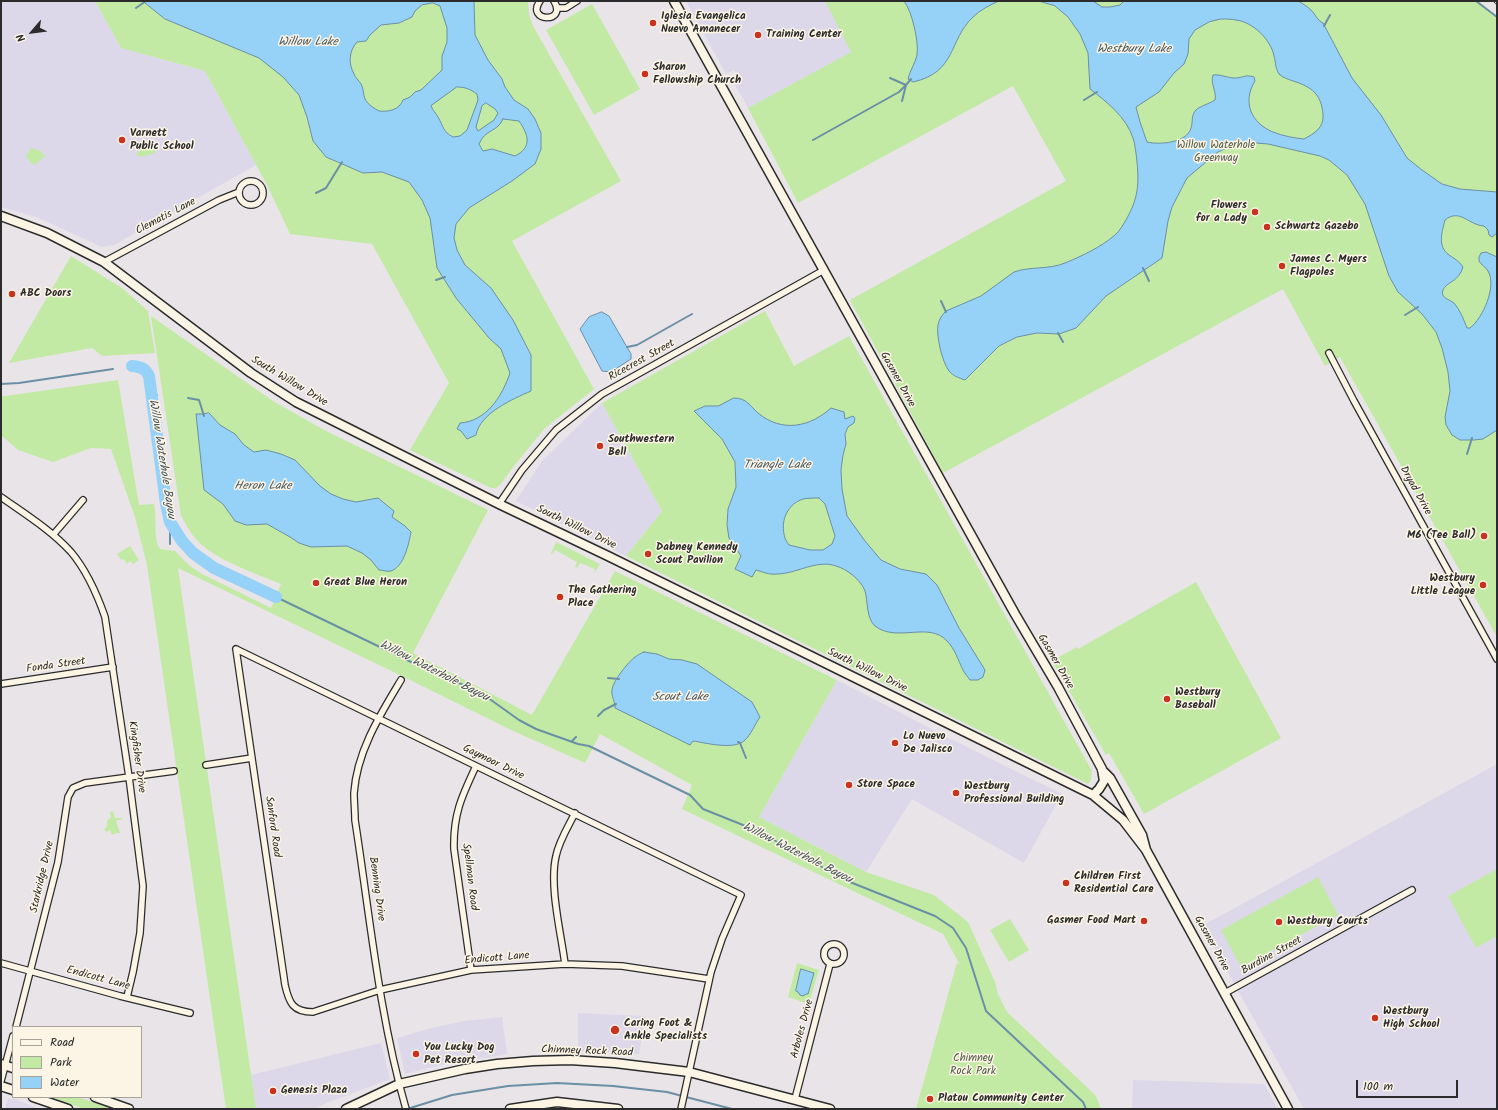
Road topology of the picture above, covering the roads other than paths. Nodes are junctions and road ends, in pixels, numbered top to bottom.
1 (540, 1) edge
2 (554, 1) edge
3 (577, 1) edge
4 (674, 1) edge
5 (557, 8) junction
6 (239, 192) junction
7 (1, 216) edge
8 (104, 262) junction
9 (824, 270) junction
10 (1329, 353) dead end
11 (1, 497) edge
12 (83, 500) dead end
13 (499, 504) junction
14 (53, 535) junction
15 (236, 649) joint
16 (1497, 659) edge
17 (113, 667) junction
18 (401, 680) dead end
19 (1, 684) edge
20 (379, 719) junction
21 (252, 758) junction
22 (206, 765) dead end
23 (476, 766) junction
24 (1102, 769) junction
25 (174, 771) dead end
26 (129, 777) junction
27 (1093, 795) junction
28 (574, 813) junction
29 (1146, 850) junction
30 (1412, 890) dead end
31 (1, 963) edge
32 (565, 964) junction
33 (830, 964) dead end
34 (471, 970) junction
35 (30, 971) junction
36 (709, 979) junction
37 (380, 990) junction
38 (1226, 993) junction
39 (127, 997) junction
40 (293, 1006) joint
41 (190, 1013) dead end
42 (16, 1026) edge
43 (12, 1040) edge
44 (6, 1066) edge
45 (689, 1072) junction
46 (1, 1081) edge
47 (399, 1084) junction
48 (1, 1086) edge
49 (12, 1090) edge
50 (36, 1098) edge
51 (98, 1098) edge
52 (795, 1099) junction
53 (681, 1108) edge
54 (68, 1109) edge
55 (127, 1109) edge
56 (346, 1109) edge
57 (406, 1109) edge
58 (510, 1109) edge
59 (618, 1109) edge
60 (830, 1109) edge
61 (1288, 1109) edge

1 - 5 street
2 - 5 street
3 - 5 street
4 - 9 street, Gasmer Drive
6 - 6 street, Clematis Lane
6 - 8 street, Clematis Lane
7 - 8 street, South Willow Drive
8 - 13 street, South Willow Drive
9 - 13 street, Ricecrest Street
9 - 24 street, Gasmer Drive
10 - 16 street, Dryad Drive
11 - 14 street, Kingfisher Drive
12 - 14 street
13 - 27 street, South Willow Drive
14 - 17 street, Kingfisher Drive
15 - 20 street, Gaymoor Drive
15 - 21 street, Sanford Road
17 - 19 street, Fonda Street
17 - 26 street, Kingfisher Drive
18 - 20 street, Benning Drive
20 - 23 street, Gaymoor Drive
20 - 37 street, Benning Drive
21 - 22 street
21 - 40 street, Sanford Road
23 - 28 street, Gaymoor Drive
23 - 34 street, Spellman Road
24 - 27 street
24 - 29 street, Gasmer Drive
25 - 26 street
26 - 35 street, Starkridge Drive
26 - 39 street, Kingfisher Drive
27 - 29 street, South Willow Drive
28 - 32 street
28 - 36 street, Gaymoor Drive
29 - 38 street, Gasmer Drive
30 - 38 street, Burdine Street
31 - 35 street, Endicott Lane
32 - 34 street, Endicott Lane
32 - 36 street, Endicott Lane
33 - 52 street, Arboles Drive
34 - 37 street, Endicott Lane
35 - 39 street, Endicott Lane
35 - 42 street, Starkridge Drive
36 - 45 street
37 - 40 street, Endicott Lane
37 - 47 street, Benning Drive
38 - 61 street, Gasmer Drive
39 - 41 street, Endicott Lane
43 - 44 street
44 - 46 street
45 - 47 street, Chimney Rock Road
45 - 52 street, Chimney Rock Road
45 - 53 street
47 - 56 street, Chimney Rock Road
47 - 57 street, Benning Drive
48 - 49 street
50 - 54 street
51 - 55 street
52 - 60 street, Chimney Rock Road
58 - 59 street

